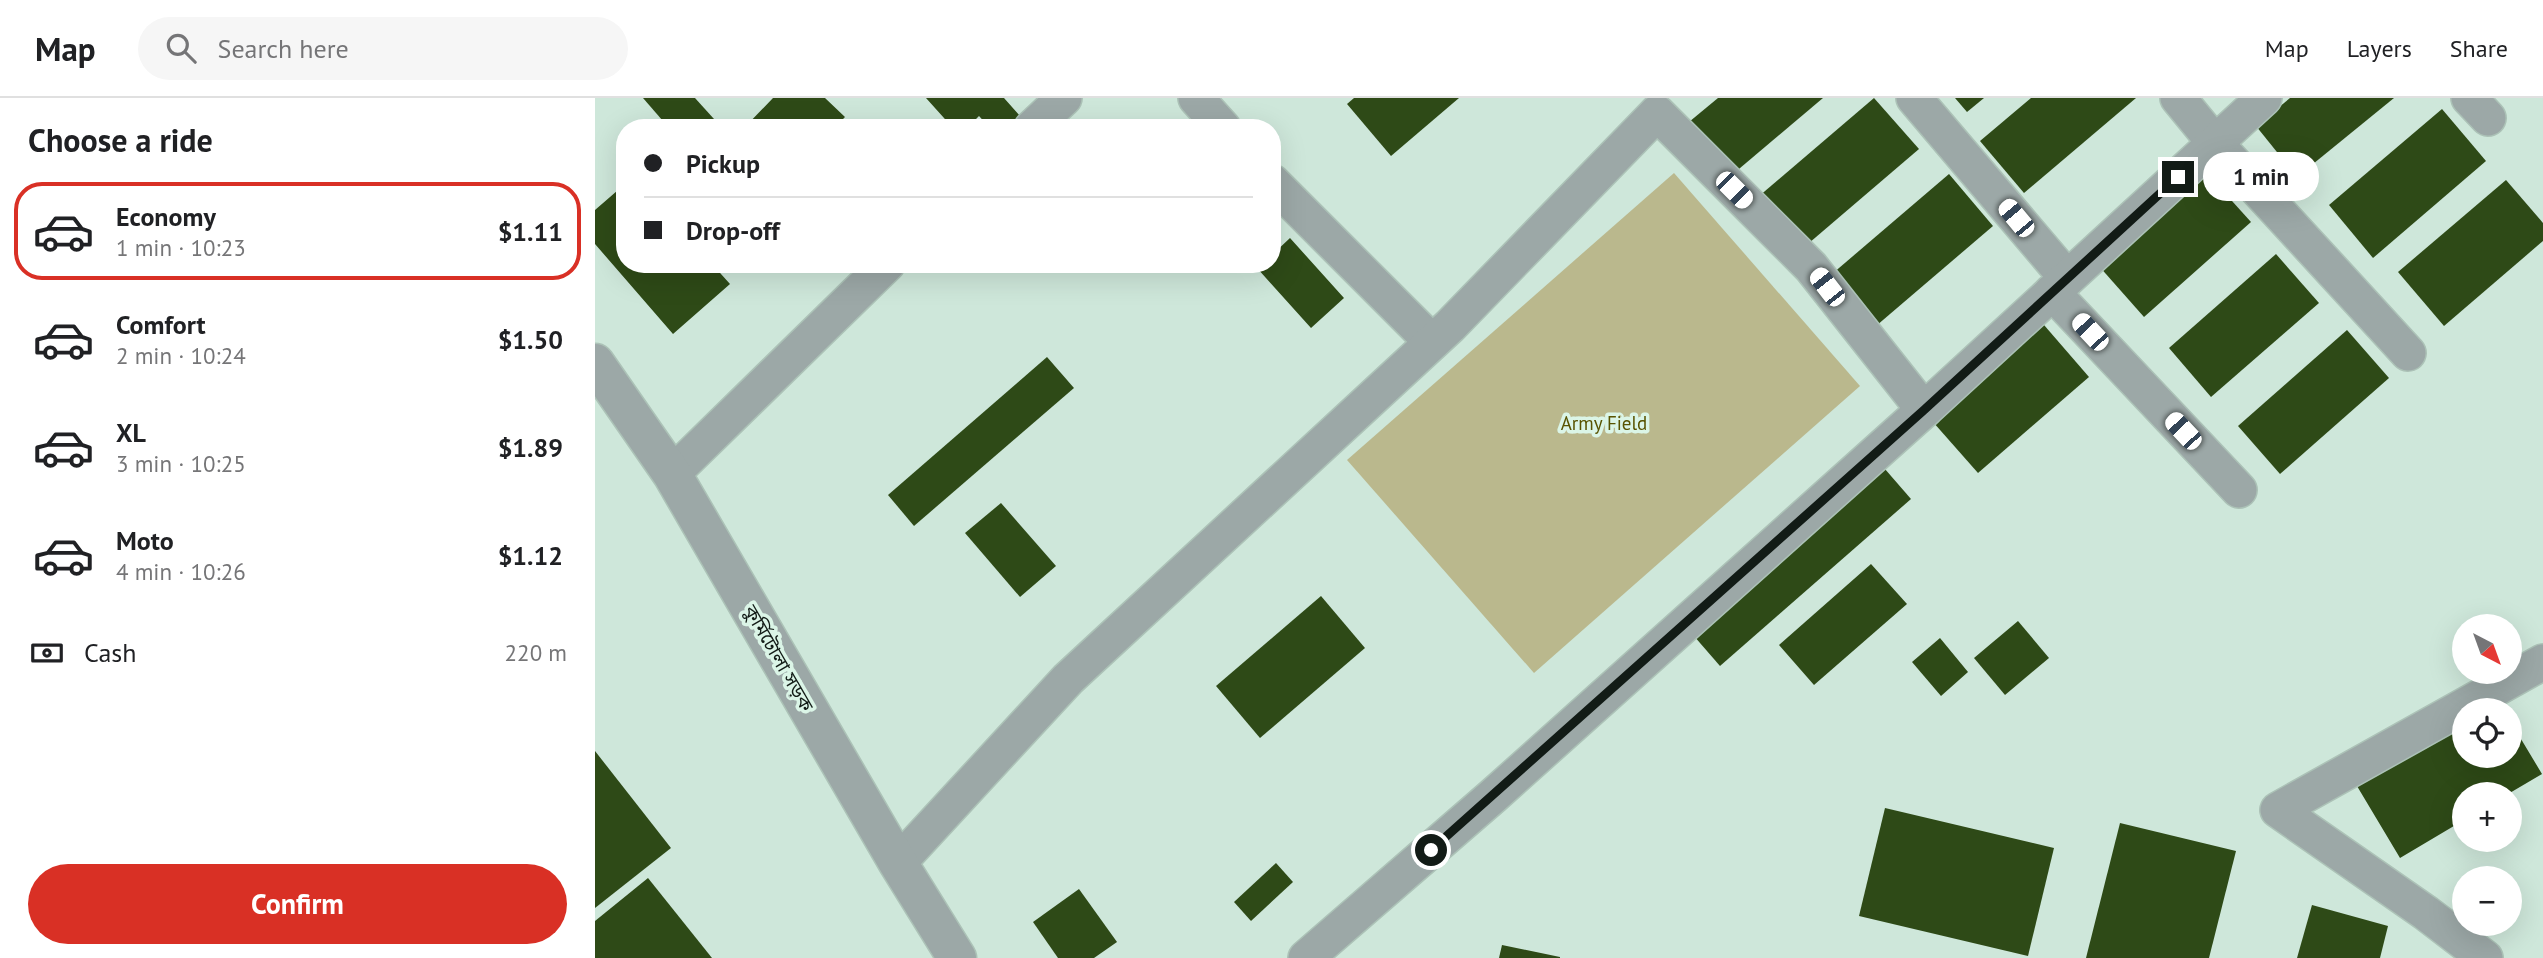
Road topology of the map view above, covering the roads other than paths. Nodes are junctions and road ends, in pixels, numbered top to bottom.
1 (1064, 98) edge
2 (1196, 98) edge
3 (1914, 98) edge
4 (2178, 98) edge
5 (2264, 98) edge
6 (1042, 119) edge
7 (1215, 119) edge
8 (2215, 143) junction
9 (1281, 191) edge
10 (878, 273) edge
11 (2060, 285) junction
12 (1432, 342) junction
13 (2408, 353) dead end
14 (595, 363) edge
15 (1924, 410) junction
16 (672, 474) junction
17 (2239, 490) dead end
18 (2543, 662) edge
19 (898, 863) junction
20 (957, 958) edge
21 (1306, 958) edge
22 (2485, 958) edge

1 - 6 street
2 - 7 street
3 - 11 street
4 - 8 street
5 - 8 street
8 - 11 street
8 - 13 street
9 - 12 street
10 - 16 street
11 - 15 street
11 - 17 street
12 - 15 street
12 - 19 street
14 - 16 street, কুর্মিটোলা সড়ক
15 - 21 street
16 - 19 street, কুর্মিটোলা সড়ক
18 - 22 street
19 - 20 street, কুর্মিটোলা সড়ক

